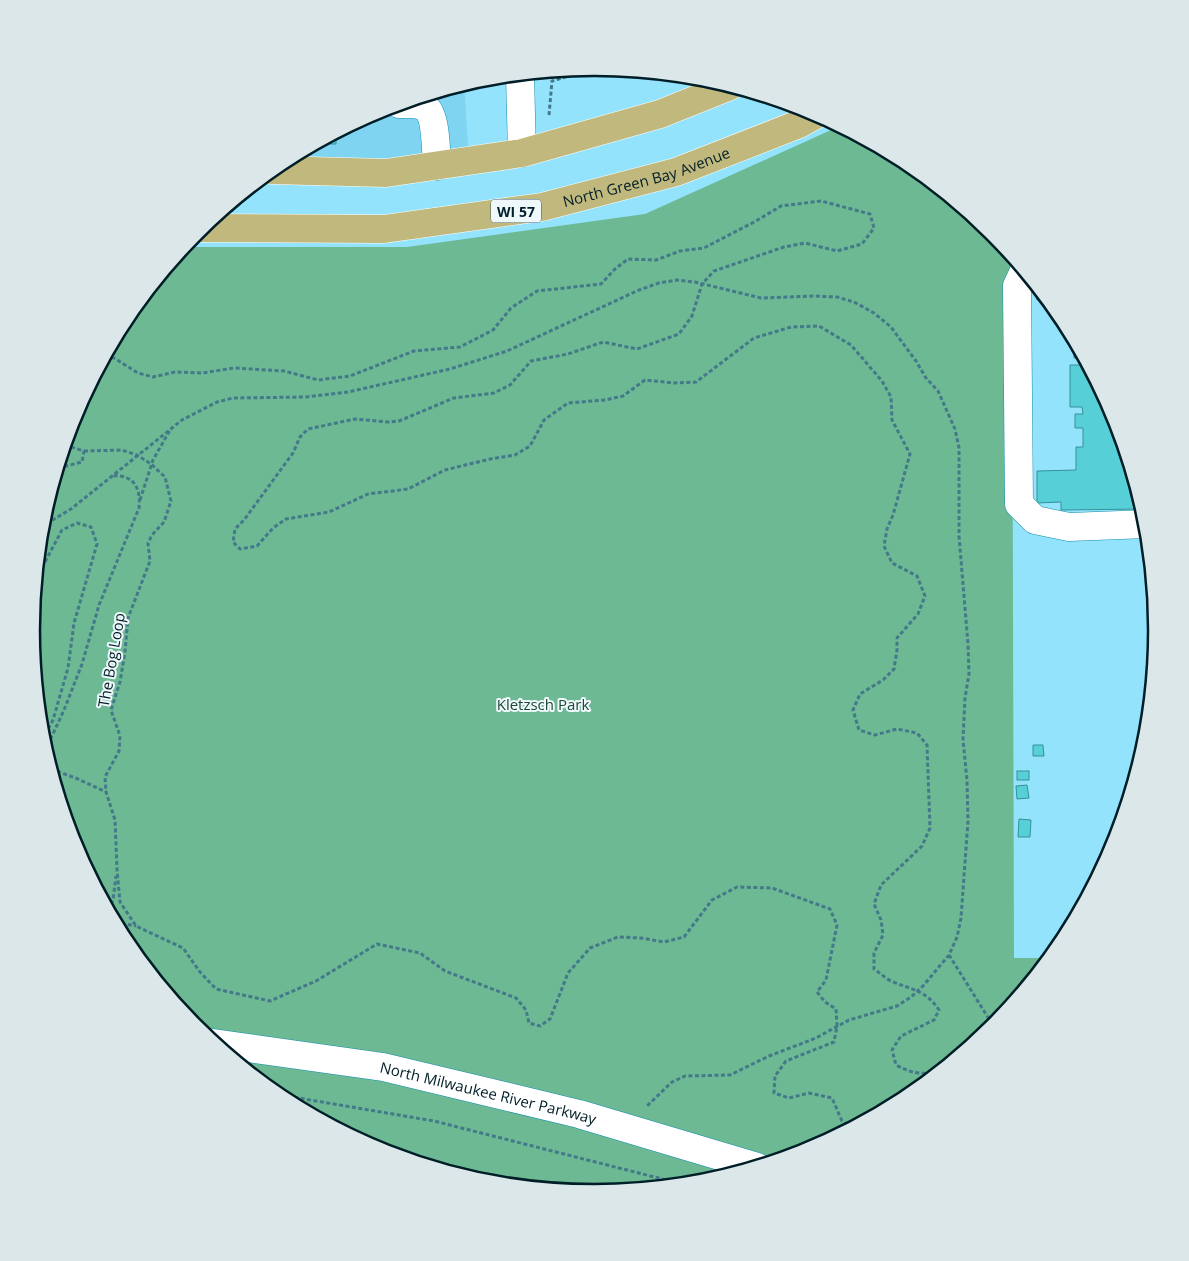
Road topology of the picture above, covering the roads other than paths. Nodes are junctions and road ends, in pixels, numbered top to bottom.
1 (520, 81) edge
2 (719, 91) edge
3 (419, 104) edge
4 (809, 119) edge
5 (522, 153) junction
6 (437, 166) junction
7 (284, 170) edge
8 (213, 228) edge
9 (1021, 277) edge
10 (1138, 524) edge
11 (227, 1045) edge
12 (746, 1164) edge

1 - 5 street
2 - 5 main road
3 - 6 street
4 - 8 main road, North Green Bay Avenue / WI 57
5 - 6 main road
6 - 7 main road
9 - 10 street
11 - 12 street, North Milwaukee River Parkway

